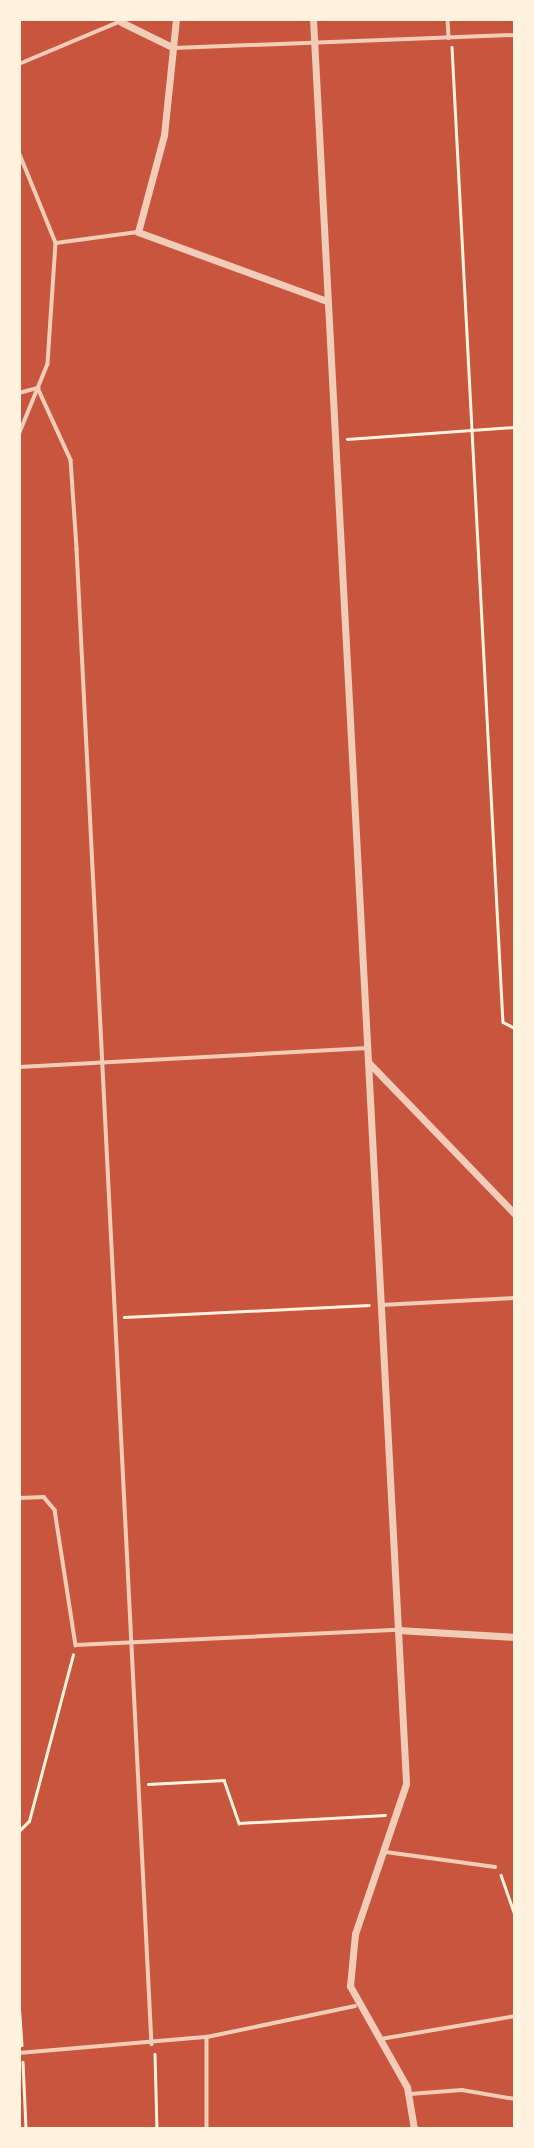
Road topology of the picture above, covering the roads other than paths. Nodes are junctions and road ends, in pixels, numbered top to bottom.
1 (176, 19) edge
2 (313, 19) edge
3 (448, 19) edge
4 (121, 22) joint
5 (515, 35) edge
6 (449, 38) junction
7 (314, 45) junction
8 (172, 47) junction
9 (19, 64) edge
10 (19, 152) edge
11 (138, 232) junction
12 (56, 243) junction
13 (327, 301) junction
14 (38, 388) junction
15 (19, 393) edge
16 (19, 435) edge
17 (367, 1048) junction
18 (102, 1062) junction
19 (368, 1062) junction
20 (19, 1067) edge
21 (515, 1214) edge
22 (515, 1298) edge
23 (380, 1305) junction
24 (19, 1498) edge
25 (398, 1630) junction
26 (515, 1637) edge
27 (130, 1645) junction
28 (386, 1852) junction
29 (495, 1867) road end
30 (355, 2006) junction
31 (515, 2016) edge
32 (207, 2037) junction
33 (381, 2039) junction
34 (152, 2044) junction
35 (21, 2053) edge
36 (410, 2094) junction
37 (515, 2099) edge
38 (207, 2128) edge
39 (414, 2129) edge

1 - 8 street
2 - 7 street
3 - 6 lane
4 - 8 street
4 - 9 lane
5 - 6 lane
6 - 7 lane
7 - 8 lane
7 - 13 street
8 - 11 street
10 - 12 lane
11 - 12 lane
11 - 13 street
12 - 14 lane
13 - 17 street
14 - 15 lane
14 - 16 lane
14 - 18 lane
17 - 18 lane
17 - 19 street
18 - 20 lane
18 - 27 lane
19 - 21 street
19 - 23 street
22 - 23 lane
23 - 25 street
24 - 27 lane
25 - 26 street
25 - 27 lane
25 - 28 street
27 - 34 lane
28 - 29 lane
28 - 30 street
30 - 32 lane
30 - 33 street
31 - 33 lane
32 - 34 lane
32 - 38 lane
33 - 36 street
34 - 35 lane
36 - 37 lane
36 - 39 street

